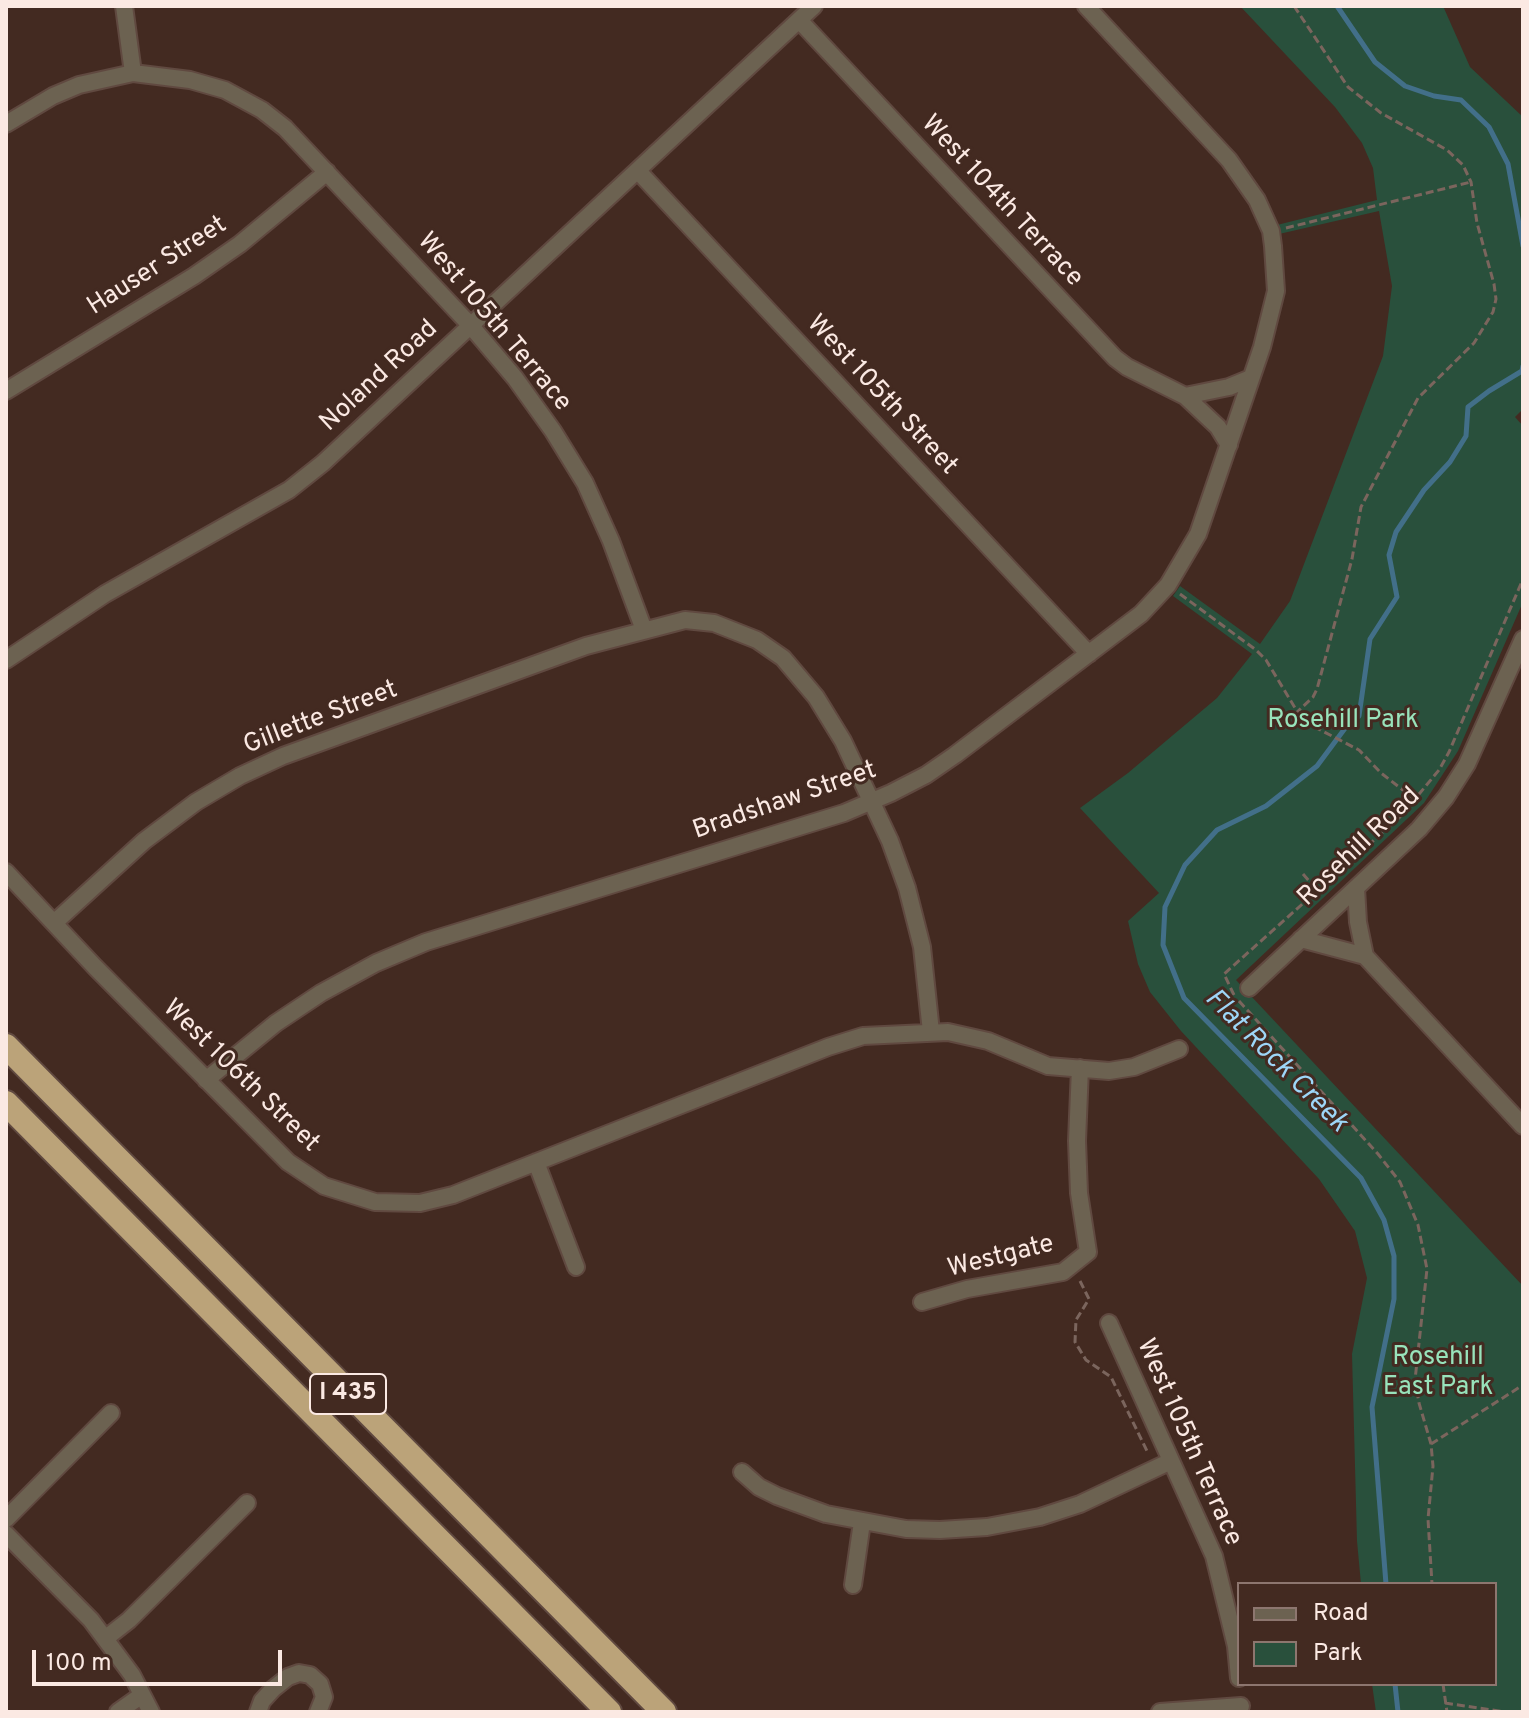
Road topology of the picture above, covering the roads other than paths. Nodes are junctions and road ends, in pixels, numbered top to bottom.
1 (124, 6) edge
2 (814, 6) edge
3 (1086, 6) edge
4 (799, 20) junction
5 (133, 73) junction
6 (6, 124) edge
7 (638, 171) junction
8 (327, 172) junction
9 (471, 326) junction
10 (1251, 378) junction
11 (6, 391) edge
12 (1185, 396) junction
13 (1229, 445) junction
14 (644, 630) junction
15 (1523, 639) edge
16 (1089, 654) junction
17 (6, 660) edge
18 (873, 801) junction
19 (6, 872) edge
20 (1356, 888) junction
21 (54, 923) junction
22 (1301, 939) junction
23 (1365, 956) junction
24 (1249, 988) dead end
25 (6, 1029) edge
26 (931, 1032) junction
27 (6, 1046) edge
28 (1179, 1049) dead end
29 (1080, 1068) junction
30 (33, 1075) junction
31 (206, 1080) junction
32 (6, 1103) edge
33 (1523, 1126) edge
34 (536, 1162) junction
35 (576, 1267) dead end
36 (922, 1302) dead end
37 (1109, 1323) dead end
38 (111, 1413) dead end
39 (1171, 1461) junction
40 (742, 1472) dead end
41 (247, 1503) dead end
42 (6, 1519) edge
43 (862, 1522) junction
44 (6, 1534) edge
45 (853, 1585) dead end
46 (106, 1638) junction
47 (1237, 1658) edge
48 (1239, 1686) edge
49 (142, 1695) junction
50 (1241, 1709) edge
51 (118, 1712) edge
52 (151, 1712) edge
53 (258, 1712) edge
54 (318, 1712) edge
55 (609, 1712) edge
56 (664, 1712) edge
57 (1160, 1712) edge

1 - 5 street
2 - 4 street, Noland Road
3 - 10 street, Bradshaw Street
4 - 7 street, Noland Road
4 - 12 street, West 104th Terrace
5 - 6 street, West 105th Terrace
5 - 8 street, West 105th Terrace
7 - 9 street, Noland Road
7 - 16 street, West 105th Street
8 - 9 street, West 105th Terrace
8 - 11 street, Hauser Street
9 - 14 street, West 105th Terrace
9 - 17 street, Noland Road
10 - 12 street
10 - 13 street, Bradshaw Street
12 - 13 street, West 104th Terrace
13 - 16 street, Bradshaw Street
14 - 18 street
14 - 21 street, Gillette Street
15 - 20 street, Rosehill Road
16 - 18 street, Bradshaw Street
18 - 26 street
18 - 31 street, Bradshaw Street
19 - 21 street, West 106th Street
20 - 22 street, Rosehill Road
20 - 23 street
21 - 31 street, West 106th Street
22 - 23 street
22 - 24 street, Rosehill Road
23 - 33 street
25 - 30 highway
26 - 29 street
26 - 34 street, West 106th Street
27 - 30 highway, I 435
28 - 29 street
29 - 36 street, Westgate
30 - 56 highway, I 435
31 - 34 street, West 106th Street
32 - 55 highway, I 435
34 - 35 street
37 - 39 street, West 105th Terrace
38 - 42 street
39 - 43 street
39 - 47 street, West 105th Terrace
40 - 43 street
41 - 46 street
43 - 45 street
44 - 46 street
46 - 49 street
48 - 50 street, West 105th Terrace
49 - 51 street
49 - 52 street
50 - 57 street
53 - 54 street

